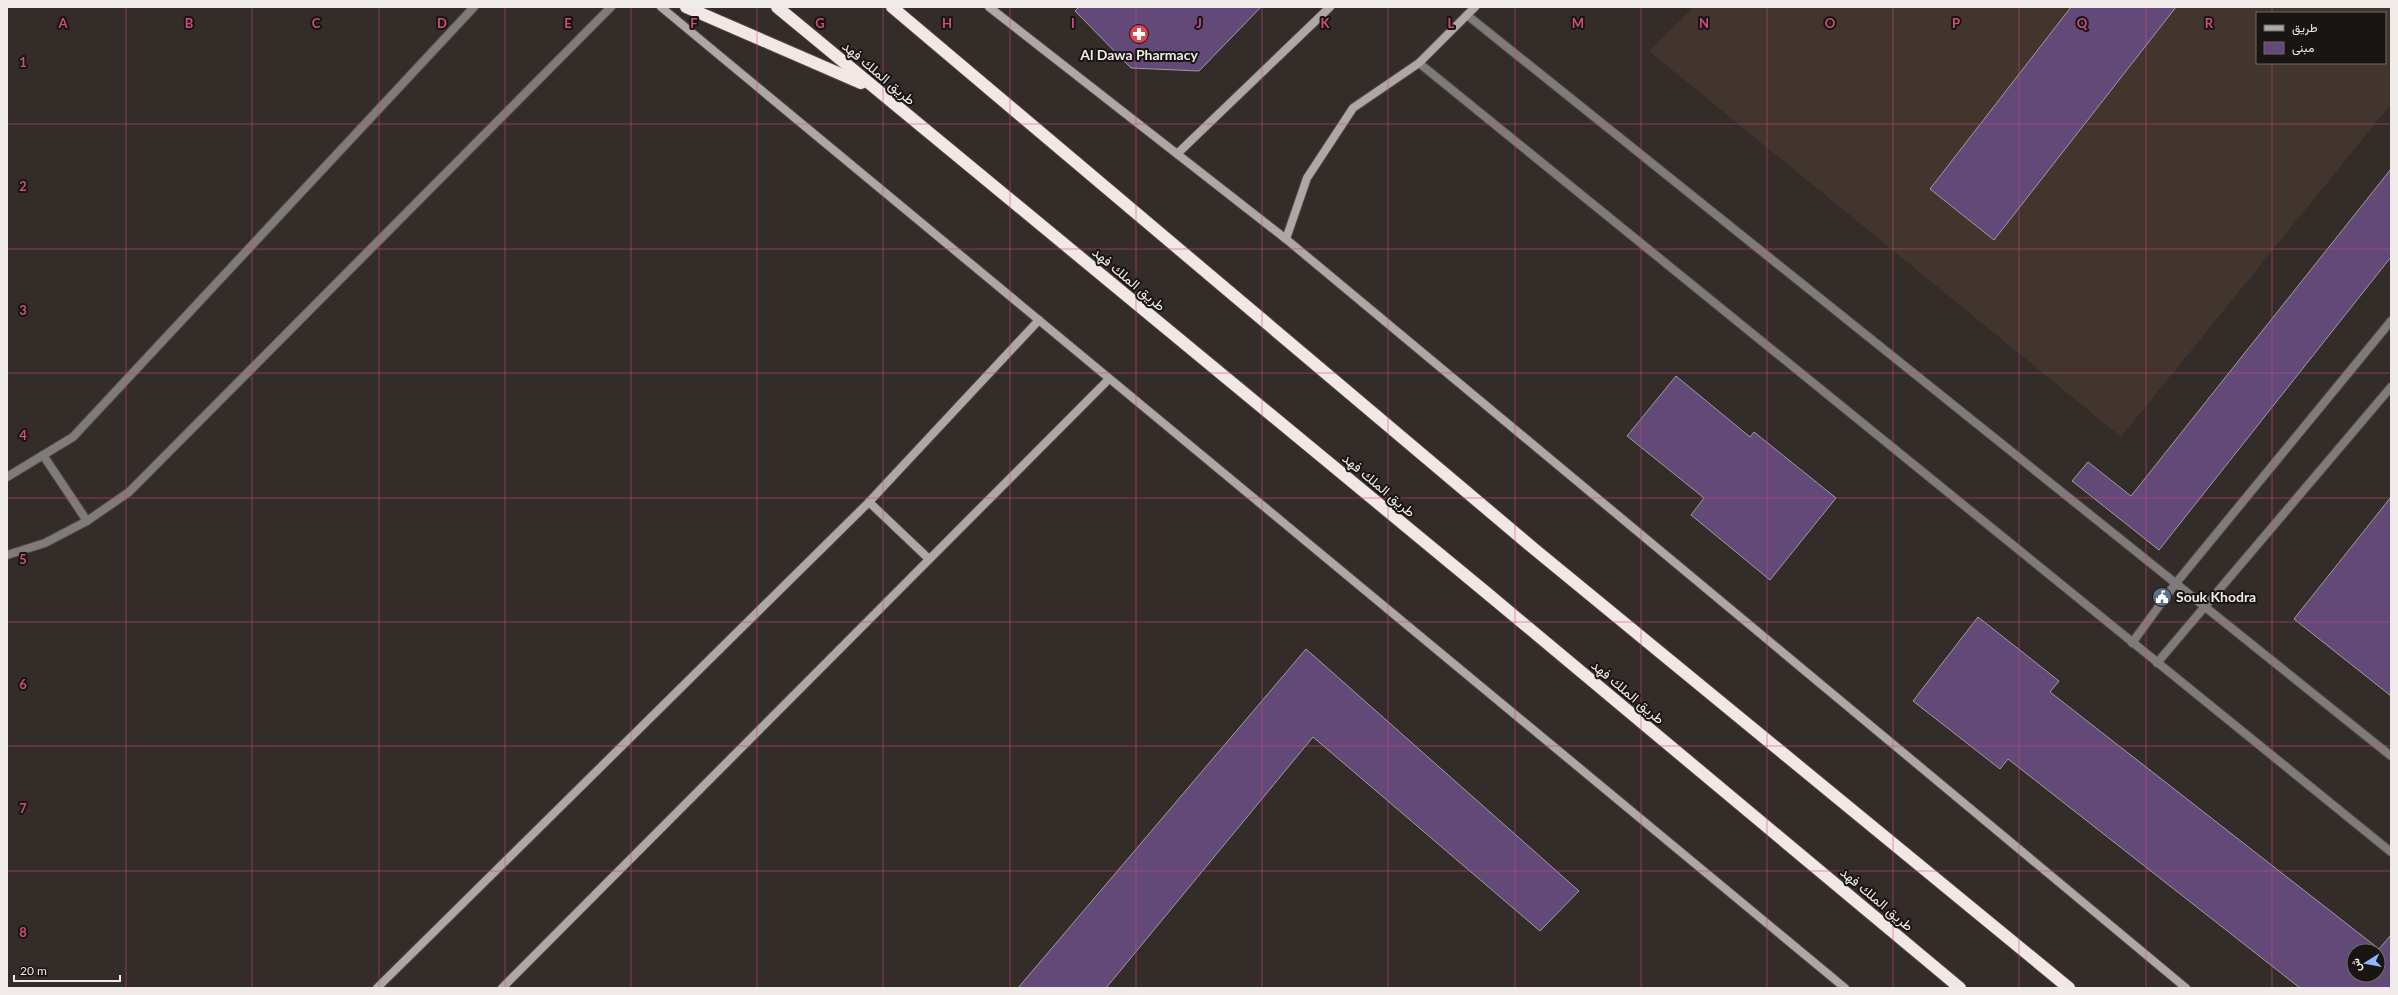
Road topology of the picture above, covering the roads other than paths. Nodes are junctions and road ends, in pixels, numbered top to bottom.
1 (474, 7) edge
2 (610, 7) edge
3 (661, 7) edge
4 (686, 7) edge
5 (777, 7) edge
6 (892, 7) edge
7 (989, 7) edge
8 (1330, 7) edge
9 (1475, 7) edge
10 (1467, 15) junction
11 (1418, 63) junction
12 (874, 88) junction
13 (1177, 154) junction
14 (1286, 239) junction
15 (1039, 320) junction
16 (2391, 321) edge
17 (1109, 379) junction
18 (2391, 387) edge
19 (43, 455) junction
20 (7, 477) edge
21 (869, 502) junction
22 (87, 521) junction
23 (7, 555) edge
24 (929, 559) junction
25 (2176, 583) junction
26 (2205, 606) junction
27 (2132, 643) junction
28 (2157, 663) junction
29 (2391, 756) edge
30 (2391, 852) edge
31 (376, 988) edge
32 (502, 988) edge
33 (1845, 988) edge
34 (1960, 988) edge
35 (2069, 988) edge
36 (2186, 988) edge

1 - 19 street
2 - 22 street
3 - 15 main road
4 - 12 highway
5 - 12 highway, طريق الملك فهد
6 - 35 highway
7 - 13 main road
8 - 13 main road
9 - 10 main road
10 - 11 main road
10 - 25 street
11 - 14 main road
11 - 27 street
12 - 34 highway, طريق الملك فهد
13 - 14 main road
14 - 36 main road
15 - 17 main road
15 - 21 main road
16 - 25 street
17 - 24 main road
17 - 33 main road
18 - 26 street
19 - 20 street
19 - 22 street
21 - 24 main road
21 - 31 main road
22 - 23 street
24 - 32 main road
25 - 26 street
25 - 27 street
26 - 28 street
26 - 29 street
27 - 28 street
28 - 30 street

